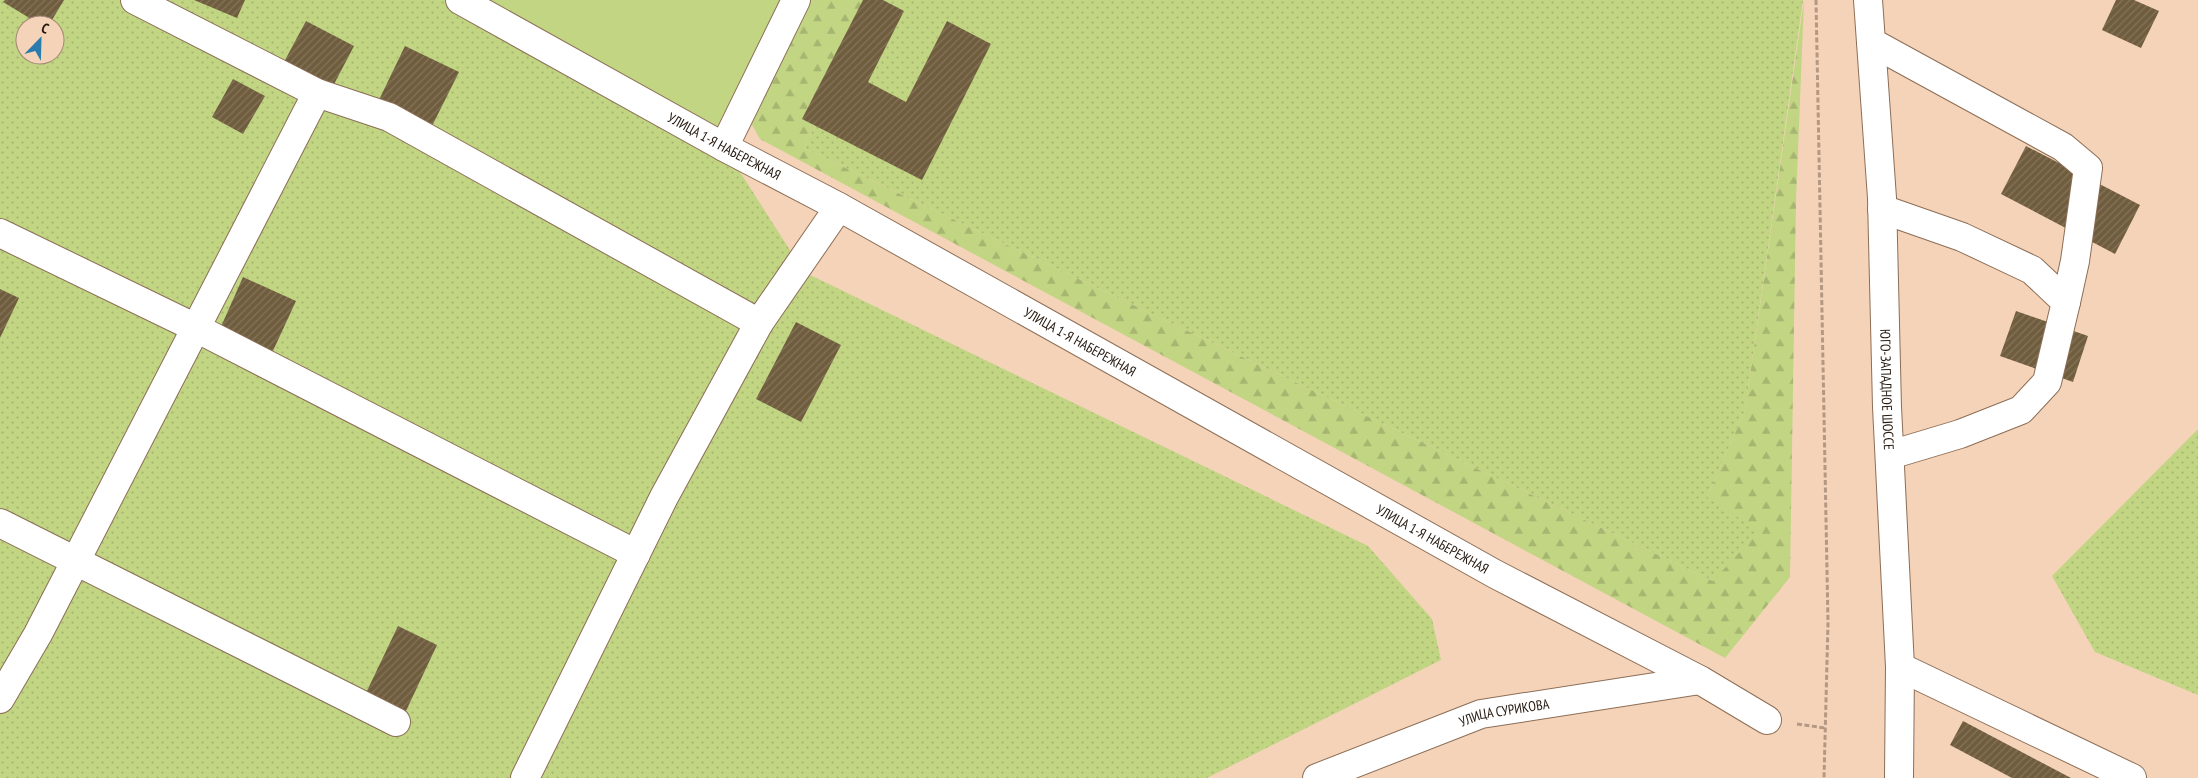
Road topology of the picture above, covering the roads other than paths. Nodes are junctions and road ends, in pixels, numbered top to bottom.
1 (135, 0) edge
2 (460, 0) edge
3 (796, 0) edge
4 (1868, 0) edge
5 (1871, 42) junction
6 (317, 93) junction
7 (724, 147) junction
8 (839, 207) junction
9 (1882, 209) junction
10 (0, 233) edge
11 (2066, 302) junction
12 (759, 323) junction
13 (196, 328) junction
14 (1890, 455) junction
15 (0, 524) edge
16 (636, 554) junction
17 (75, 562) junction
18 (1900, 667) junction
19 (1700, 680) junction
20 (0, 699) edge
21 (1767, 720) dead end
22 (396, 722) dead end
23 (525, 778) edge
24 (1317, 778) edge
25 (1899, 778) edge
26 (2132, 778) edge

1 - 6 street
2 - 7 street, УЛИЦА 1-Я НАБЕРЕЖНАЯ
3 - 7 street
4 - 5 street, ЮГО-ЗАПАДНОЕ ШОССЕ
5 - 9 street, ЮГО-ЗАПАДНОЕ ШОССЕ
5 - 11 street
6 - 12 street
6 - 13 street
7 - 8 street, УЛИЦА 1-Я НАБЕРЕЖНАЯ
8 - 12 street
8 - 19 street, УЛИЦА 1-Я НАБЕРЕЖНАЯ
9 - 11 street
9 - 14 street, ЮГО-ЗАПАДНОЕ ШОССЕ
10 - 13 street
11 - 14 street
12 - 16 street
13 - 16 street
13 - 17 street
14 - 18 street, ЮГО-ЗАПАДНОЕ ШОССЕ
15 - 17 street
16 - 23 street
17 - 20 street
17 - 22 street
18 - 25 street, ЮГО-ЗАПАДНОЕ ШОССЕ
18 - 26 street
19 - 21 street, УЛИЦА 1-Я НАБЕРЕЖНАЯ
19 - 24 street, УЛИЦА СУРИКОВА

